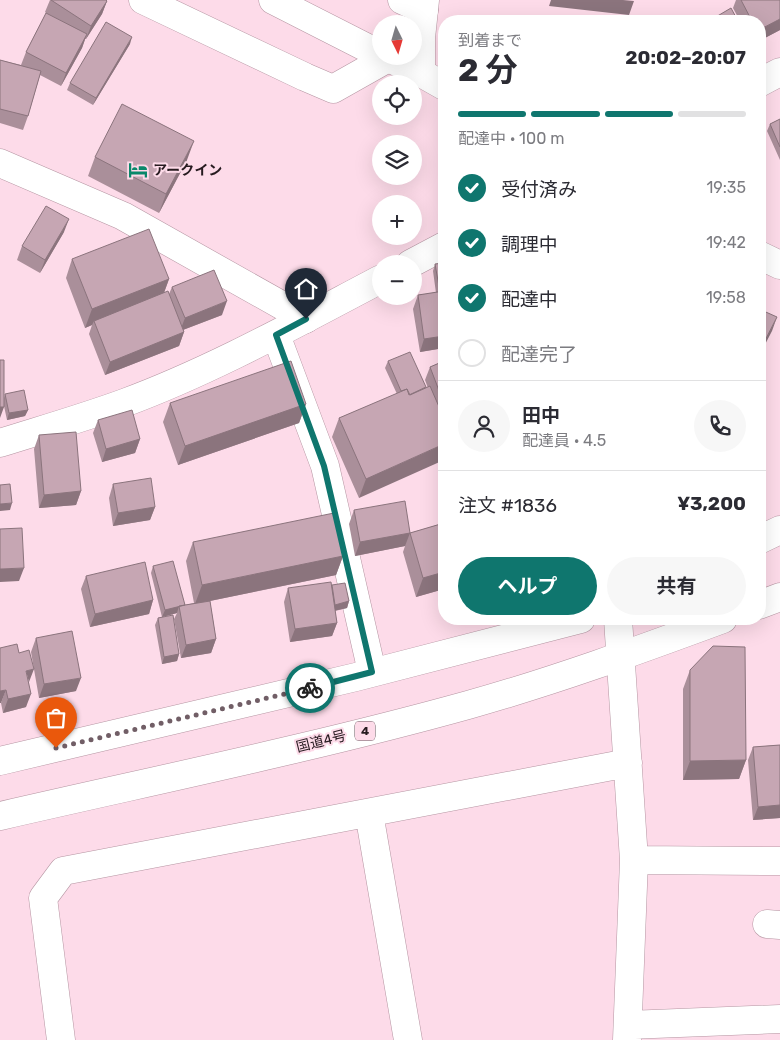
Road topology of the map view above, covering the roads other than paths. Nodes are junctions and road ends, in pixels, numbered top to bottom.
1 (143, 0) edge
2 (273, 0) edge
3 (417, 3) edge
4 (372, 50) edge
5 (372, 64) edge
6 (404, 65) edge
7 (780, 72) edge
8 (420, 73) junction
9 (766, 79) edge
10 (438, 83) edge
11 (0, 163) edge
12 (438, 249) edge
13 (422, 258) edge
14 (766, 258) edge
15 (780, 265) edge
16 (372, 284) edge
17 (306, 319) junction
18 (276, 335) junction
19 (0, 443) edge
20 (780, 530) edge
21 (766, 537) edge
22 (780, 546) edge
23 (766, 551) edge
24 (780, 597) edge
25 (766, 602) edge
26 (557, 625) edge
27 (618, 625) edge
28 (707, 625) edge
29 (621, 657) junction
30 (372, 672) junction
31 (0, 761) edge
32 (628, 763) junction
33 (369, 812) junction
34 (0, 816) edge
35 (634, 860) junction
36 (780, 861) edge
37 (780, 1019) edge
38 (627, 1033) edge
39 (61, 1040) edge
40 (408, 1040) edge

1 - 5 main road
2 - 4 main road
3 - 8 main road
6 - 8 main road
7 - 9 main road
8 - 10 main road
11 - 17 main road
12 - 13 main road
14 - 15 main road
16 - 17 main road
17 - 18 main road
18 - 19 main road
18 - 30 main road
20 - 21 main road
22 - 23 main road
24 - 25 main road
26 - 30 main road
27 - 29 main road
28 - 29 main road, 国道4号 / 4
29 - 32 main road
29 - 34 main road, 国道4号 / 4
30 - 31 main road
32 - 33 main road
32 - 35 main road
33 - 39 main road
33 - 40 main road
35 - 36 main road
35 - 38 main road
37 - 38 main road

